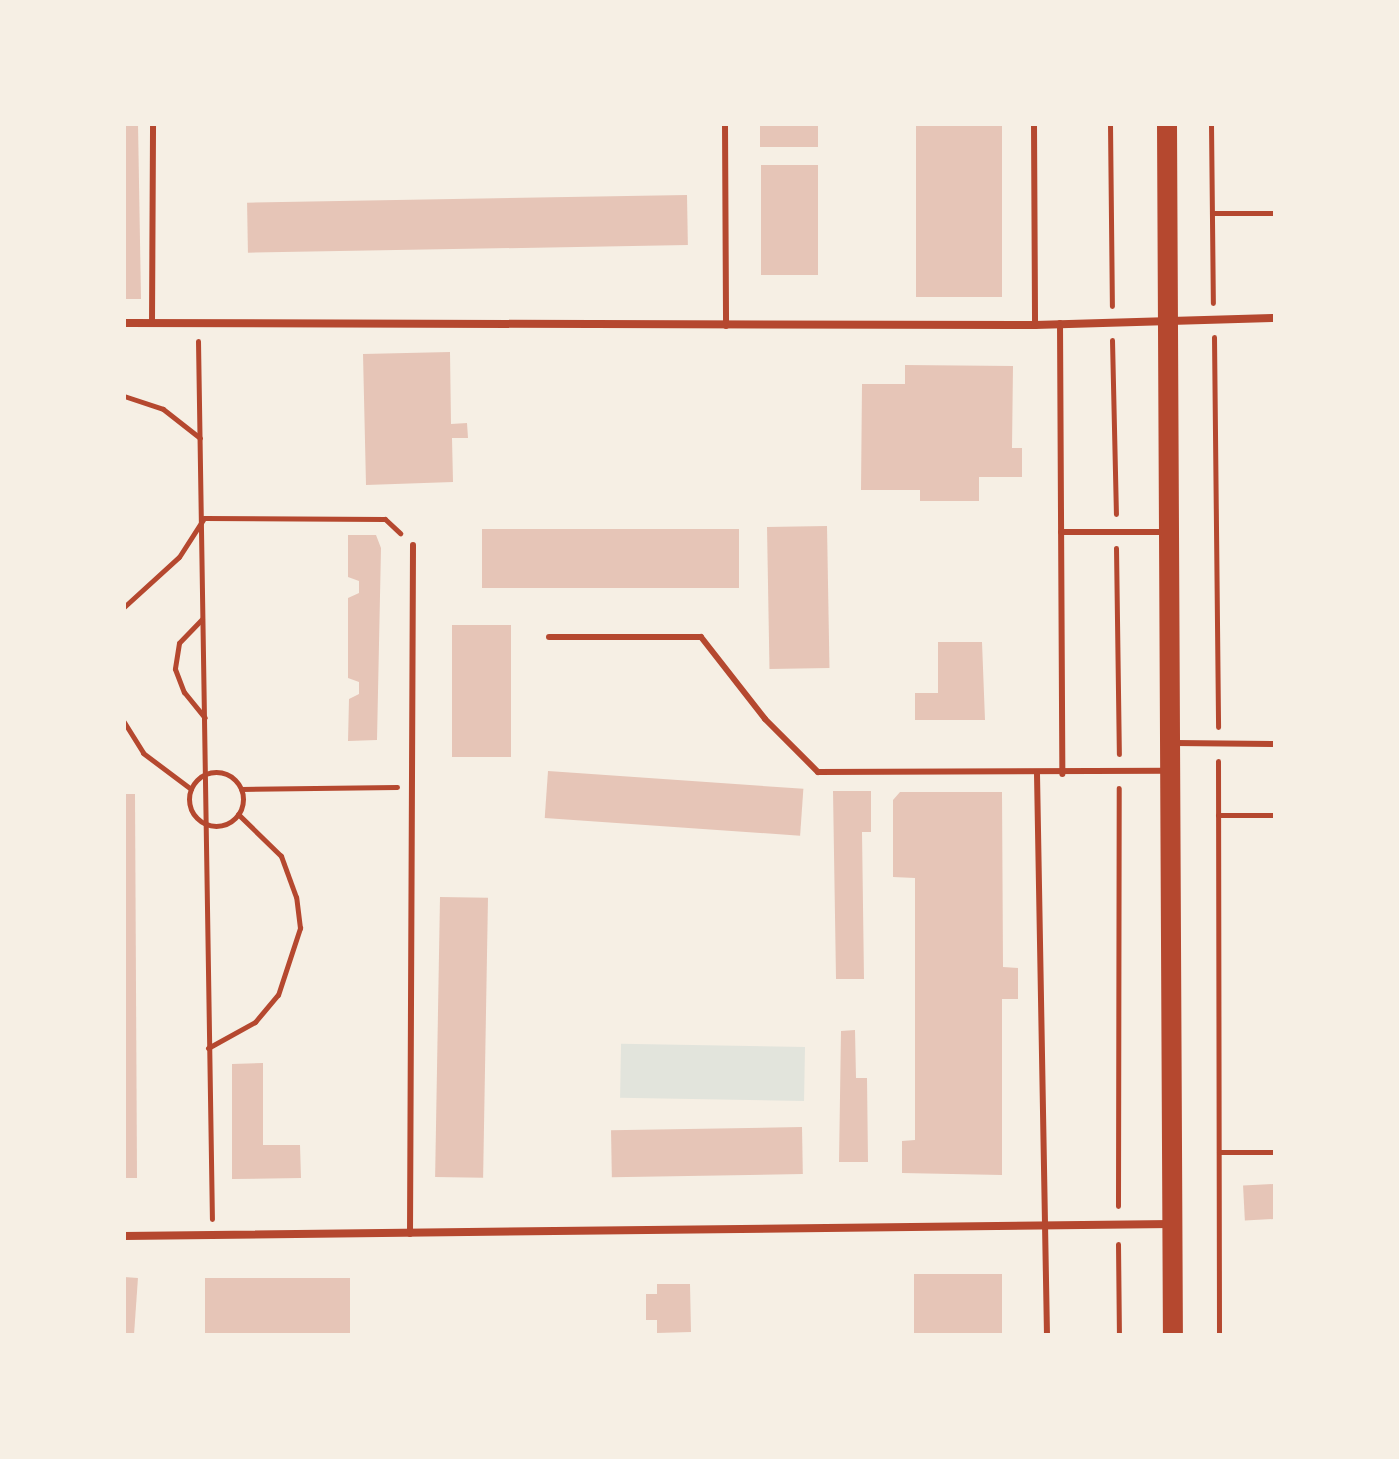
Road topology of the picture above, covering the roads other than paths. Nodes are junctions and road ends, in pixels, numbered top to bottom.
1 (153, 124) edge
2 (725, 124) edge
3 (1034, 124) edge
4 (1167, 124) edge
5 (1275, 318) edge
6 (1169, 321) junction
7 (124, 323) edge
8 (152, 323) junction
9 (1060, 323) junction
10 (1035, 325) junction
11 (726, 326) junction
12 (1061, 532) junction
13 (1170, 532) junction
14 (413, 545) road end
15 (549, 637) dead end
16 (1171, 743) junction
17 (1275, 744) edge
18 (1171, 771) junction
19 (1037, 774) junction
20 (1062, 774) junction
21 (1172, 1224) junction
22 (1045, 1225) junction
23 (410, 1234) junction
24 (124, 1236) edge
25 (1047, 1335) edge
26 (1173, 1335) edge

1 - 8 lane
2 - 11 lane
3 - 10 lane
4 - 6 main road
5 - 6 street
6 - 9 street
6 - 13 main road
7 - 8 street
8 - 11 street
9 - 10 street
9 - 12 lane
10 - 11 street
12 - 13 lane
12 - 20 lane
13 - 16 main road
14 - 23 lane
15 - 19 lane
16 - 17 lane
16 - 18 main road
18 - 20 lane
18 - 21 main road
19 - 20 lane
19 - 22 lane
21 - 22 street
21 - 26 main road
22 - 23 street
22 - 25 lane
23 - 24 street

